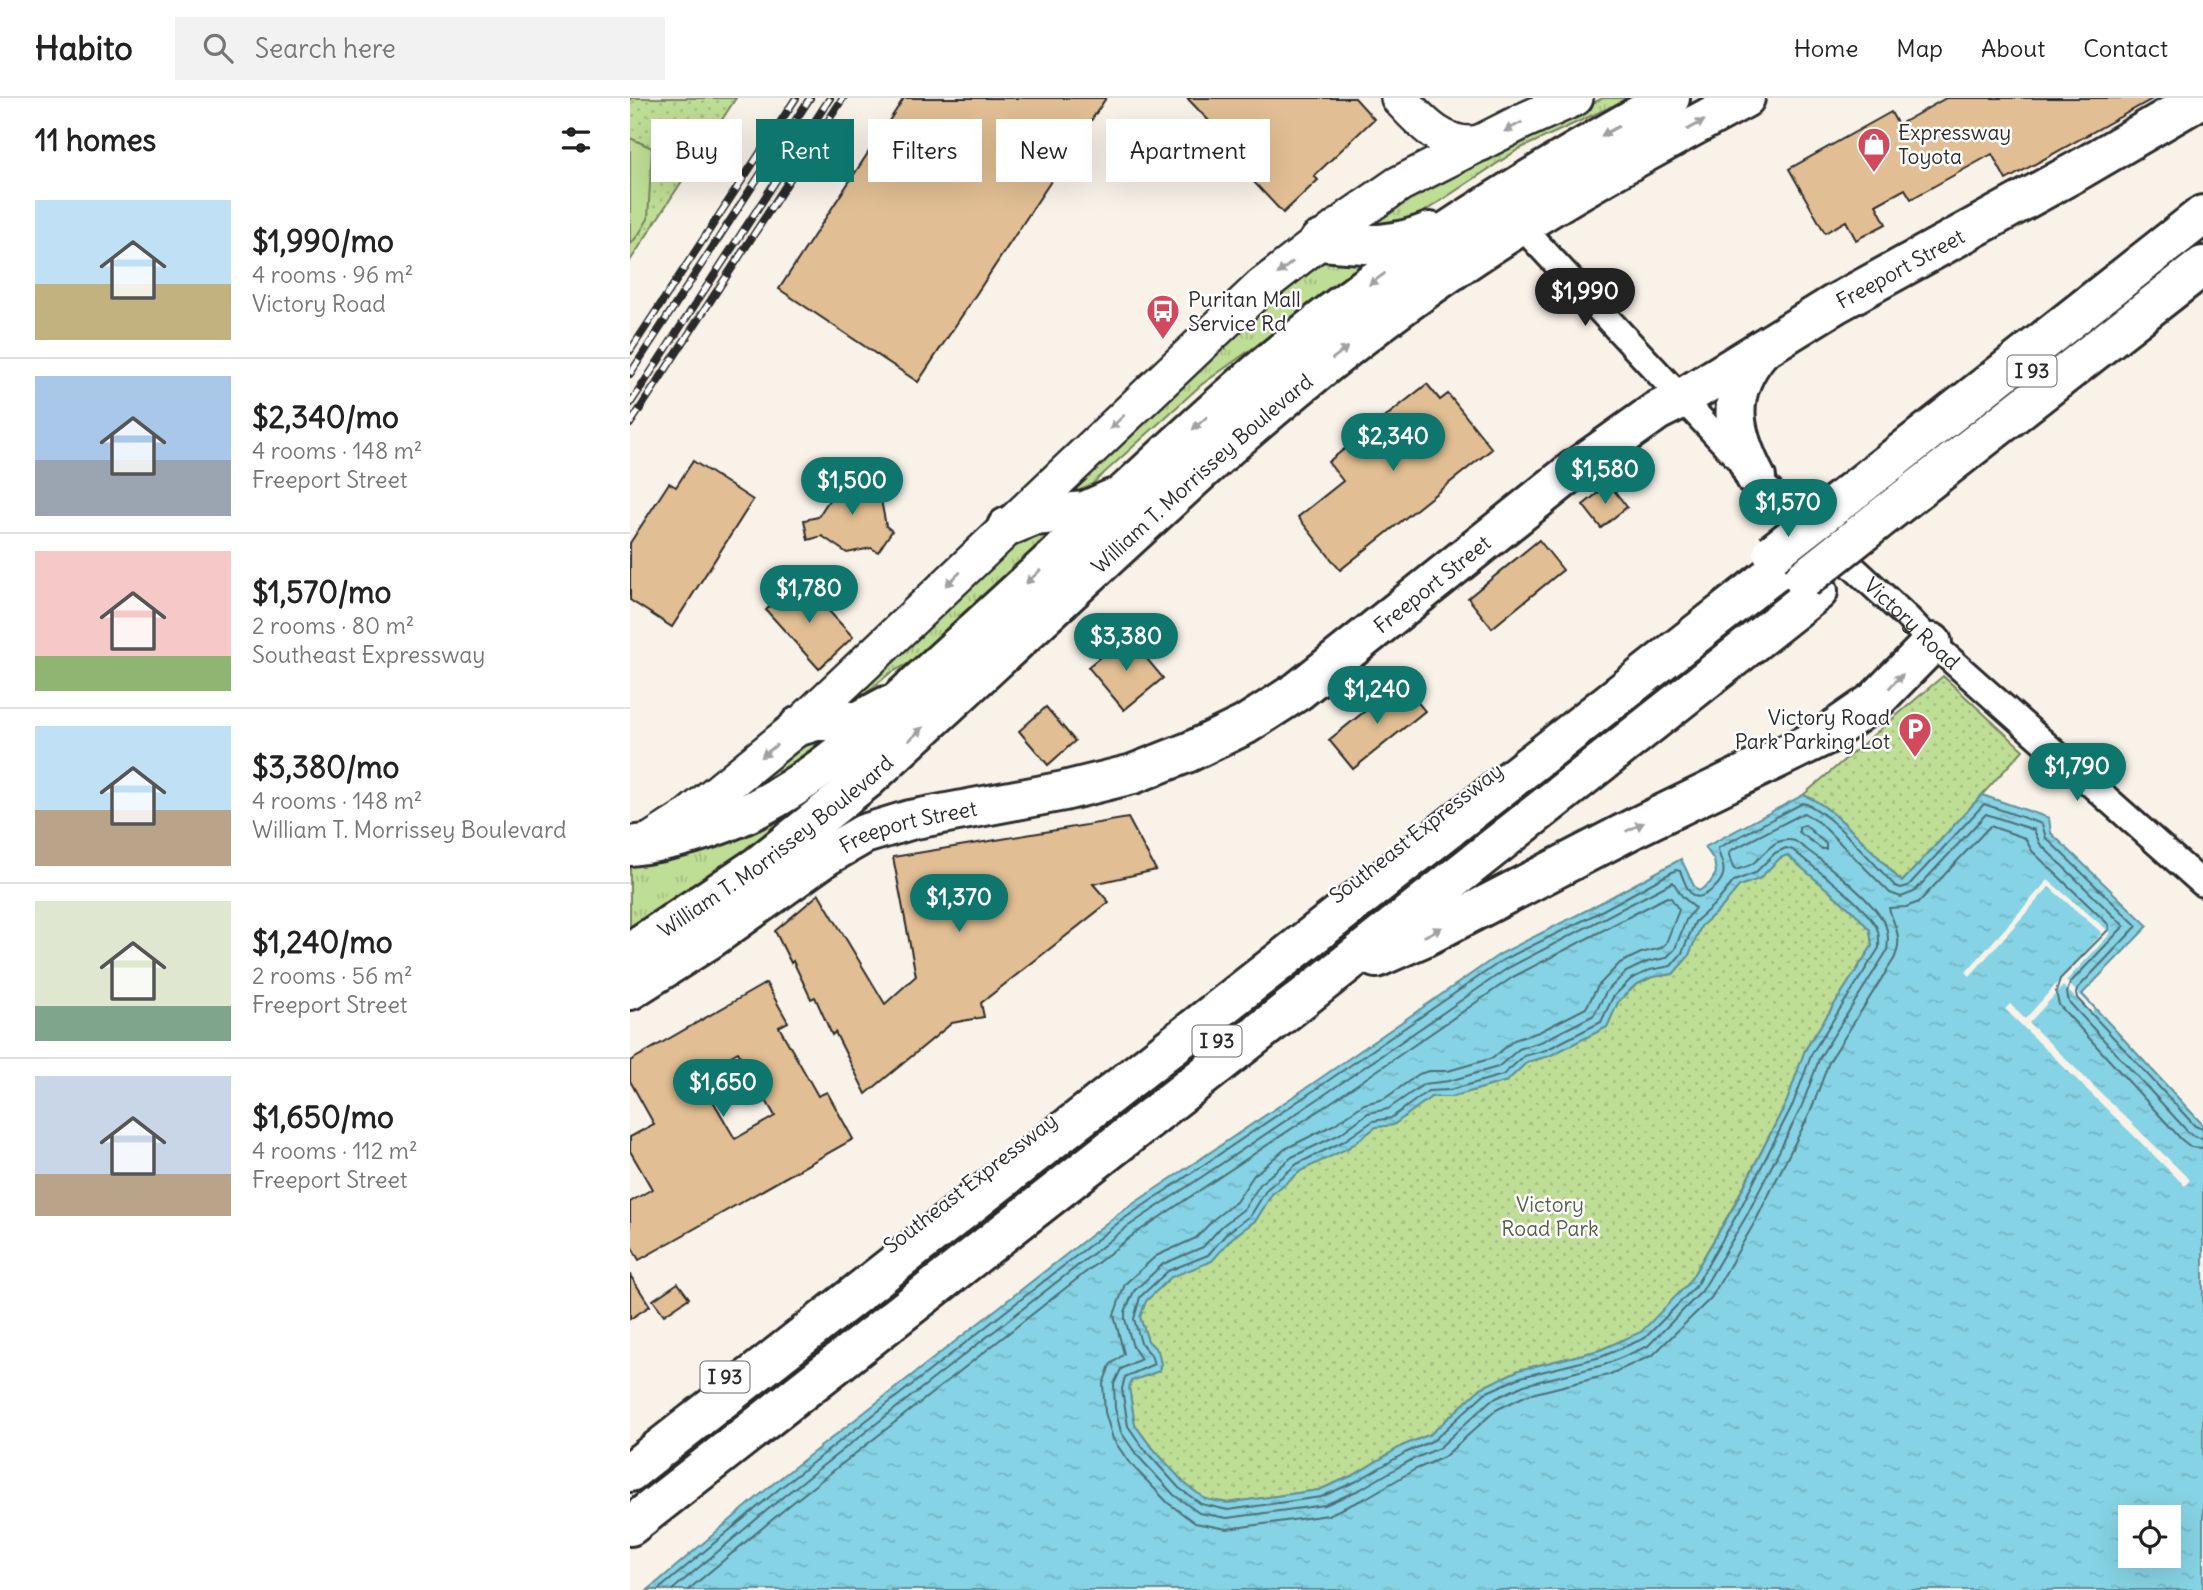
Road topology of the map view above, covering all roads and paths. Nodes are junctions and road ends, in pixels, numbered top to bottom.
1 (1575, 98) edge
2 (1670, 98) edge
3 (1745, 98) edge
4 (2202, 98) edge
5 (1410, 110) edge
6 (1481, 143) junction
7 (1399, 184) junction
8 (1482, 207) junction
9 (2203, 215) edge
10 (1521, 226) junction
11 (2203, 236) edge
12 (1319, 241) junction
13 (2203, 266) edge
14 (2203, 290) edge
15 (1761, 350) junction
16 (1681, 398) junction
17 (1756, 478) junction
18 (1132, 486) junction
19 (1868, 515) junction
20 (1007, 527) junction
21 (1795, 572) junction
22 (1932, 643) junction
23 (912, 689) junction
24 (799, 726) junction
25 (866, 780) junction
26 (887, 826) junction
27 (635, 845) edge
28 (2203, 884) edge
29 (714, 916) junction
30 (630, 952) edge
31 (1326, 980) junction
32 (630, 990) edge
33 (630, 1452) edge
34 (630, 1472) edge
35 (630, 1502) edge
36 (630, 1526) edge

1 -> 6 main road
2 -> 8 main road, William T. Morrissey Boulevard
10 -> 3 main road, William T. Morrissey Boulevard
4 - 15 main road, Freeport Street
5 - 6 main road
5 - 7 main road
6 - 7 main road
7 - 12 main road
8 - 12 main road
8 -> 18 main road, William T. Morrissey Boulevard
9 - 19 main road, Southeast Expressway / I 93
10 - 16 street, Victory Road
25 -> 10 main road, William T. Morrissey Boulevard
11 - 19 main road, I 93
12 -> 20 main road
13 - 19 main road, I 93
14 - 19 main road, Southeast Expressway / I 93
15 - 16 main road, Freeport Street
15 - 17 main road
16 - 17 street, Victory Road
16 - 26 main road, Freeport Street
17 - 22 street, Victory Road
18 - 20 main road
18 -> 23 main road, William T. Morrissey Boulevard
19 - 21 main road, Southeast Expressway / I 93, bridge
19 - 21 main road, Southeast Expressway / I 93
20 -> 24 main road
21 - 31 main road, Southeast Expressway / I 93
21 - 33 main road, Southeast Expressway / I 93
21 - 34 main road, I 93
21 - 35 main road, I 93
22 - 28 street, Victory Road
31 -> 22 main road
23 - 24 main road
23 - 27 main road, William T. Morrissey Boulevard
24 -> 27 main road
25 - 26 main road
25 - 29 main road, William T. Morrissey Boulevard
26 - 29 main road, Freeport Street
29 - 30 main road, William T. Morrissey Boulevard
29 - 32 main road, Freeport Street
31 - 36 main road, Southeast Expressway / I 93

